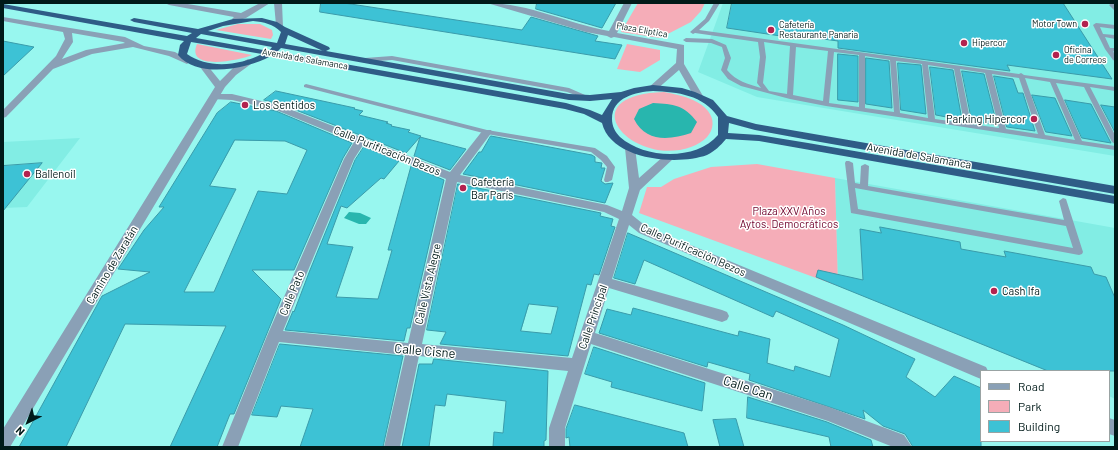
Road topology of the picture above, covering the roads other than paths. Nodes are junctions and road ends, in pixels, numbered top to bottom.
1 (32, 3) edge
2 (169, 3) edge
3 (266, 3) edge
4 (278, 3) edge
5 (491, 3) edge
6 (528, 3) edge
7 (628, 3) edge
8 (717, 3) edge
9 (3, 6) edge
10 (523, 10) junction
11 (239, 18) junction
12 (3, 19) edge
13 (1115, 26) edge
14 (282, 27) junction
15 (67, 31) junction
16 (694, 31) junction
17 (199, 32) junction
18 (1100, 35) junction
19 (611, 36) junction
20 (1115, 37) edge
21 (189, 39) junction
22 (761, 41) junction
23 (683, 43) junction
24 (133, 44) junction
25 (793, 45) junction
26 (280, 46) junction
27 (1108, 49) junction
28 (830, 50) junction
29 (1115, 50) edge
30 (270, 53) junction
31 (862, 55) junction
32 (293, 57) junction
33 (259, 58) junction
34 (350, 59) junction
35 (893, 59) junction
36 (1115, 59) edge
37 (187, 61) junction
38 (248, 62) junction
39 (680, 64) junction
40 (925, 64) junction
41 (204, 66) junction
42 (957, 67) junction
43 (48, 70) junction
44 (988, 71) junction
45 (1021, 75) junction
46 (1052, 80) junction
47 (1086, 85) junction
48 (306, 86) dead end
49 (653, 88) junction
50 (1115, 89) edge
51 (217, 91) junction
52 (766, 92) junction
53 (623, 95) junction
54 (698, 96) junction
55 (790, 97) junction
56 (826, 104) junction
57 (862, 109) junction
58 (3, 115) edge
59 (897, 115) junction
60 (723, 118) junction
61 (932, 120) junction
62 (606, 121) junction
63 (968, 126) junction
64 (1003, 131) junction
65 (487, 132) junction
66 (723, 136) junction
67 (1042, 137) junction
68 (360, 141) junction
69 (1079, 142) junction
70 (1115, 142) edge
71 (630, 148) junction
72 (1115, 148) edge
73 (669, 157) junction
74 (849, 163) dead end
75 (866, 166) dead end
76 (452, 177) junction
77 (608, 180) dead end
78 (851, 185) junction
79 (864, 187) junction
80 (635, 188) junction
81 (1115, 190) edge
82 (1063, 200) dead end
83 (1115, 200) edge
84 (626, 217) junction
85 (1069, 224) junction
86 (605, 282) junction
87 (722, 316) dead end
88 (274, 336) junction
89 (588, 337) junction
90 (413, 350) junction
91 (576, 365) junction
92 (980, 372) edge
93 (3, 444) edge
94 (230, 447) edge
95 (392, 447) edge
96 (557, 447) edge
97 (904, 447) edge

1 - 17 highway, Avenida de Salamanca
2 - 11 street
3 - 11 street
4 - 14 street
5 - 10 street
6 - 10 street
7 - 19 street, Plaza Elíptica
8 - 16 lane
9 - 21 highway, Avenida de Salamanca
10 - 19 street
11 - 14 highway
11 - 17 highway
12 - 15 street
13 - 18 lane
14 - 26 highway
14 - 34 highway
15 - 24 street
15 - 43 street
16 - 22 lane
16 - 23 lane
17 - 21 highway
17 - 26 highway, Avenida de Salamanca
18 - 20 lane
18 - 27 lane
19 - 23 street, Plaza Elíptica
21 - 30 highway, Avenida de Salamanca
21 - 37 highway
22 - 25 lane
22 - 52 lane
23 - 39 street
23 - 52 lane
24 - 37 street
24 - 43 street
25 - 28 lane
25 - 55 lane
26 - 30 highway
26 - 34 highway, Avenida de Salamanca
27 - 29 lane
27 - 36 lane
28 - 31 lane
28 - 56 lane
30 - 32 highway, Avenida de Salamanca
30 - 33 highway
31 - 35 lane
31 - 57 lane
32 - 33 highway
32 - 62 highway, Avenida de Salamanca
33 - 38 highway
34 - 53 highway, Avenida de Salamanca
35 - 40 lane
35 - 59 lane
37 - 41 highway
38 - 41 highway
38 - 51 street, Camino de Zaratán
39 - 49 street
39 - 54 street
40 - 42 lane
40 - 61 lane
41 - 51 street
42 - 44 lane
42 - 63 lane
43 - 58 street
44 - 45 lane
44 - 64 lane
45 - 46 lane
45 - 67 lane
46 - 47 lane
46 - 69 lane
47 - 50 lane
47 - 70 lane
48 - 65 lane
49 - 53 highway
49 - 54 highway
51 - 68 street, Calle Purificación Bezos
51 - 93 street, Camino de Zaratán
52 - 55 lane
53 - 62 highway
54 - 60 highway
55 - 56 lane
56 - 57 lane
57 - 59 lane
59 - 61 lane
60 - 66 highway
60 - 81 highway, Avenida de Salamanca
61 - 63 lane
62 - 71 highway
63 - 64 lane
64 - 67 lane
65 - 76 street, Calle Vista Alegre
65 - 77 lane
66 - 73 highway
66 - 83 highway, Avenida de Salamanca
67 - 69 lane
68 - 76 street, Calle Purificación Bezos
68 - 88 street, Calle Pato
69 - 72 lane
71 - 73 highway
71 - 80 street, Calle Principal
73 - 80 street
74 - 78 lane
75 - 79 lane
76 - 84 street, Calle Purificación Bezos
76 - 90 street, Calle Vista Alegre
78 - 79 lane
78 - 85 lane
79 - 85 lane
80 - 84 street, Calle Principal
82 - 85 lane
84 - 86 street, Calle Principal
84 - 92 street, Calle Purificación Bezos
86 - 87 street
86 - 89 street, Calle Principal
88 - 90 street, Calle Cisne
88 - 94 street, Calle Pato
89 - 91 street, Calle Principal
89 - 97 street, Calle Can
90 - 91 street, Calle Cisne
90 - 95 street, Calle Vista Alegre
91 - 96 street, Calle Principal

